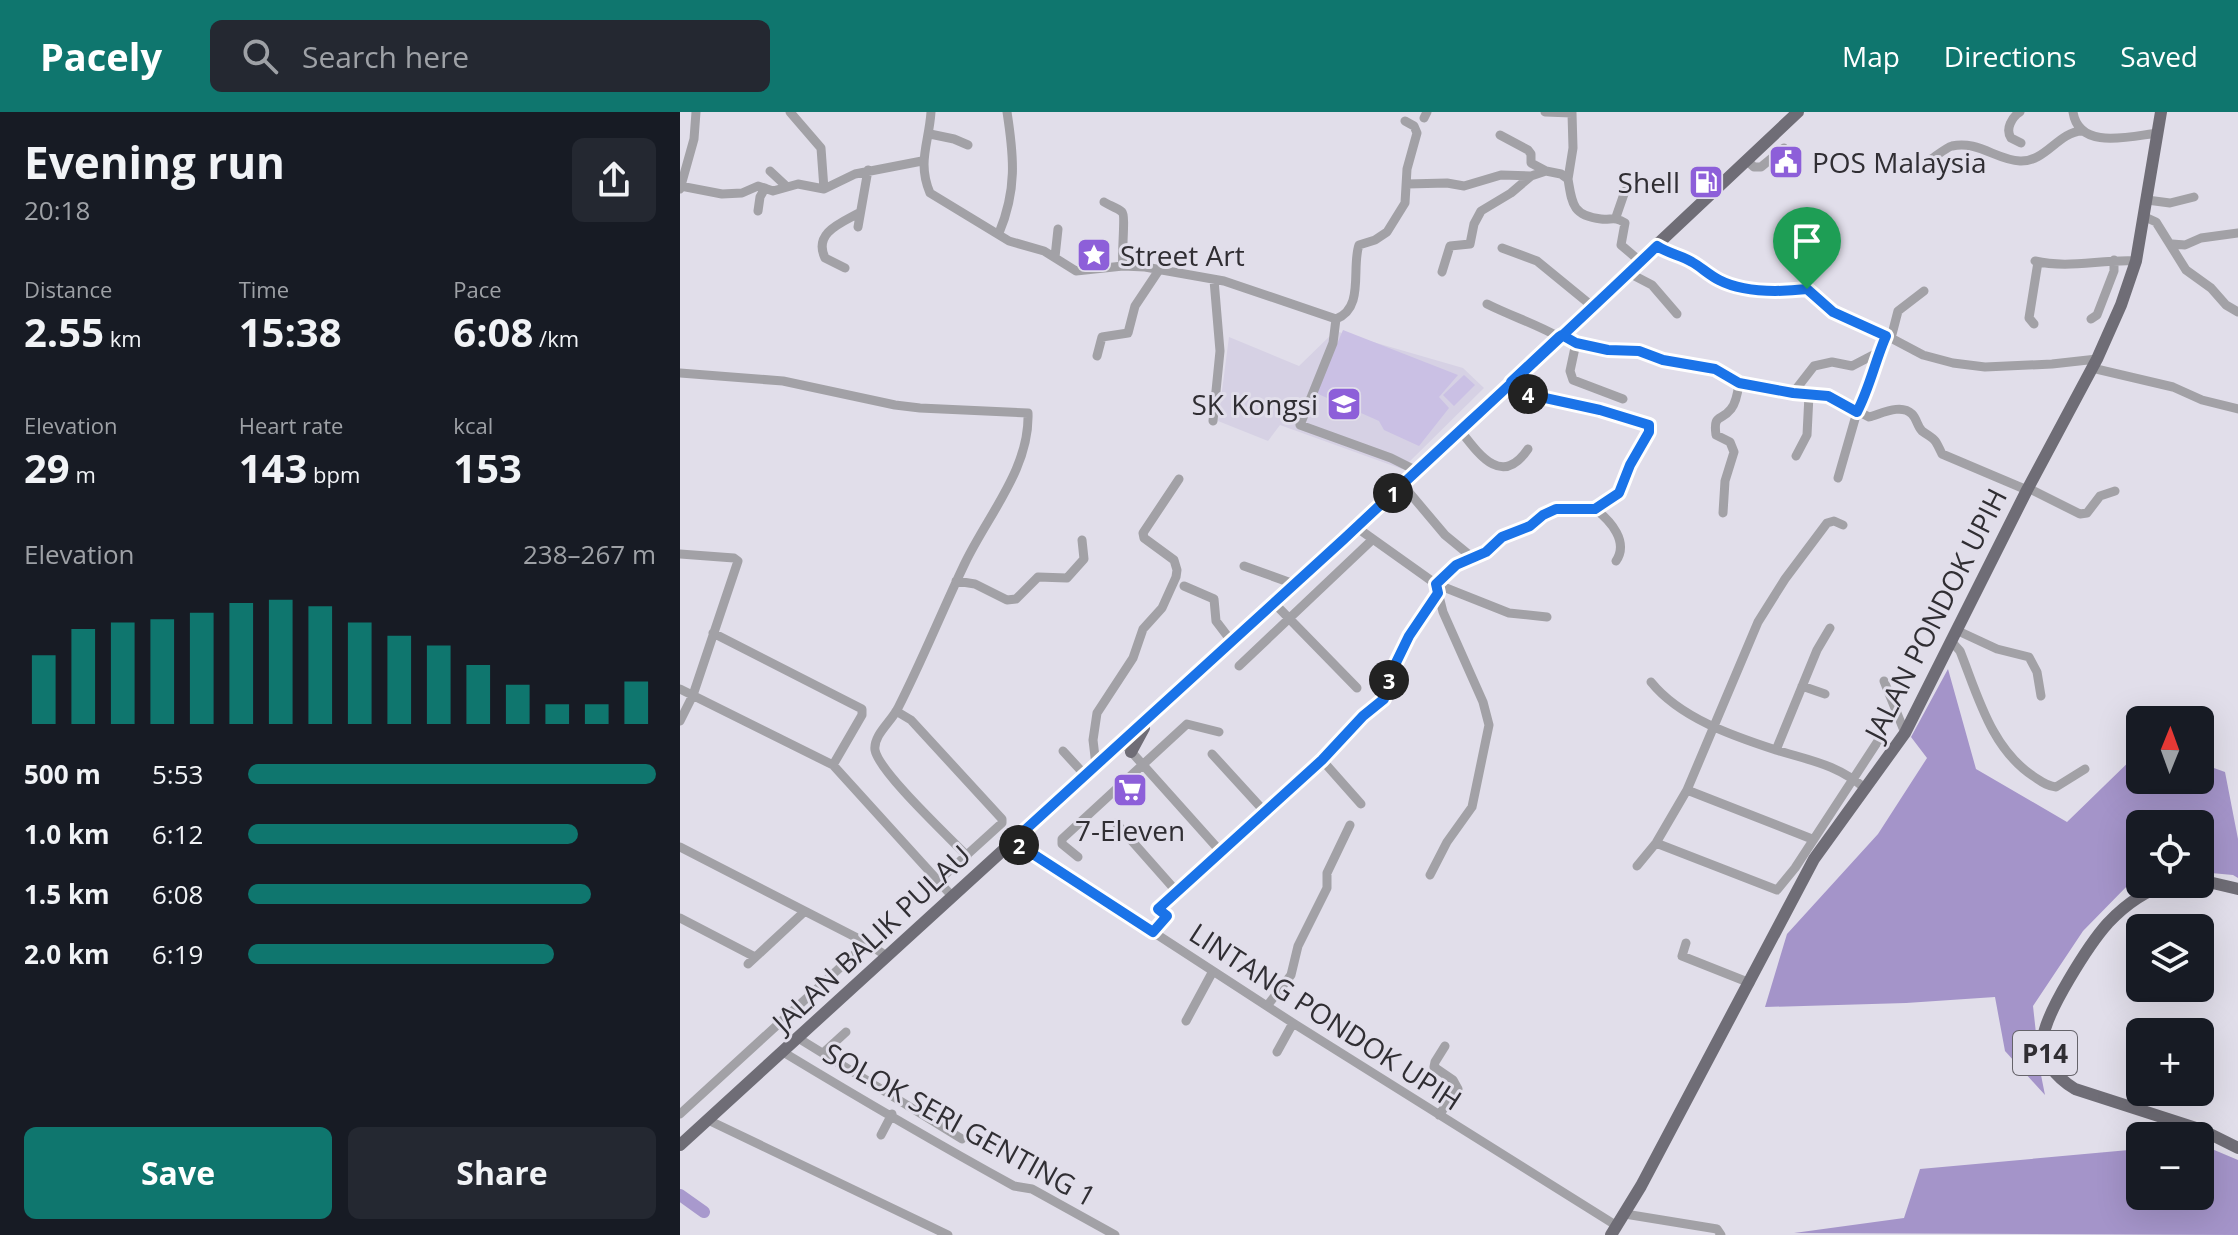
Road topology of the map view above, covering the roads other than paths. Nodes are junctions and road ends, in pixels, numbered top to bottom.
1 (696, 112) edge
2 (790, 112) edge
3 (931, 112) edge
4 (1007, 112) edge
5 (1545, 112) edge
6 (1798, 112) edge
7 (2020, 112) edge
8 (2073, 112) edge
9 (2161, 112) edge
10 (1405, 121) dead end
11 (2082, 131) junction
12 (2158, 133) junction
13 (930, 134) junction
14 (1500, 135) dead end
15 (2021, 143) dead end
16 (968, 145) dead end
17 (1784, 148) dead end
18 (1746, 160) junction
19 (1930, 160) dead end
20 (922, 161) junction
21 (868, 170) junction
22 (770, 171) dead end
23 (1546, 171) junction
24 (1531, 176) junction
25 (1568, 179) junction
26 (681, 182) edge
27 (1407, 184) junction
28 (785, 185) junction
29 (765, 188) junction
30 (824, 189) junction
31 (1625, 191) dead end
32 (2194, 197) dead end
33 (2147, 200) junction
34 (1104, 202) dead end
35 (758, 211) dead end
36 (859, 213) junction
37 (1616, 217) junction
38 (2145, 217) junction
39 (858, 227) dead end
40 (1058, 229) dead end
41 (999, 233) junction
42 (2238, 233) edge
43 (2172, 244) junction
44 (1657, 246) junction
45 (1502, 248) dead end
46 (1055, 257) junction
47 (2114, 260) junction
48 (2136, 261) junction
49 (1641, 262) junction
50 (1123, 266) junction
51 (845, 268) dead end
52 (1159, 270) junction
53 (1442, 272) dead end
54 (1629, 273) junction
55 (1214, 280) junction
56 (1924, 291) dead end
57 (1487, 304) dead end
58 (1592, 306) junction
59 (2238, 312) edge
60 (1677, 314) dead end
61 (1336, 319) junction
62 (2091, 319) dead end
63 (2034, 324) dead end
64 (1561, 336) junction
65 (1889, 337) junction
66 (1576, 343) junction
67 (1879, 352) junction
68 (1097, 356) dead end
69 (2095, 363) junction
70 (680, 373) edge
71 (1511, 382) junction
72 (1739, 383) junction
73 (1793, 393) junction
74 (1809, 395) junction
75 (1623, 399) dead end
76 (2238, 409) edge
77 (1857, 412) junction
78 (1213, 421) dead end
79 (1460, 430) junction
80 (1528, 449) dead end
81 (1796, 456) dead end
82 (1417, 471) junction
83 (1838, 478) dead end
84 (1179, 479) dead end
85 (1402, 484) junction
86 (2027, 489) junction
87 (2115, 491) dead end
88 (1595, 509) junction
89 (1723, 513) dead end
90 (1843, 525) dead end
91 (1356, 527) junction
92 (1082, 540) dead end
93 (1372, 540) junction
94 (680, 554) edge
95 (1473, 558) junction
96 (1616, 561) dead end
97 (1244, 566) dead end
98 (956, 581) junction
99 (1294, 584) junction
100 (1184, 586) dead end
101 (1437, 589) junction
102 (1274, 603) junction
103 (1547, 617) dead end
104 (1289, 619) junction
105 (1830, 628) dead end
106 (713, 633) junction
107 (1953, 636) junction
108 (1232, 642) junction
109 (1239, 666) dead end
110 (1884, 681) dead end
111 (1651, 682) dead end
112 (1802, 686) junction
113 (1357, 688) dead end
114 (680, 689) edge
115 (1825, 694) dead end
116 (693, 695) junction
117 (2041, 696) dead end
118 (896, 711) junction
119 (680, 721) edge
120 (1716, 727) junction
121 (1219, 732) dead end
122 (1905, 733) junction
123 (1878, 741) dead end
124 (1128, 748) junction
125 (1776, 750) junction
126 (1063, 751) dead end
127 (1212, 754) dead end
128 (1322, 760) junction
129 (833, 765) junction
130 (1143, 765) junction
131 (2085, 769) dead end
132 (1091, 770) junction
133 (1854, 779) junction
134 (1866, 789) junction
135 (1687, 790) junction
136 (1361, 804) dead end
137 (1265, 812) junction
138 (1116, 823) dead end
139 (1350, 825) dead end
140 (986, 839) junction
141 (1812, 839) junction
142 (1656, 843) junction
143 (1018, 845) junction
144 (681, 851) edge
145 (1221, 852) junction
146 (1000, 853) junction
147 (967, 856) junction
148 (1078, 857) dead end
149 (1637, 866) dead end
150 (1430, 875) dead end
151 (938, 881) junction
152 (2214, 883) edge
153 (2238, 889) edge
154 (1177, 892) junction
155 (951, 895) junction
156 (2140, 898) edge
157 (804, 912) junction
158 (680, 918) edge
159 (1153, 932) junction
160 (867, 943) junction
161 (1686, 943) dead end
162 (885, 955) junction
163 (1213, 971) junction
164 (1750, 983) junction
165 (1267, 1006) junction
166 (1186, 1021) dead end
167 (1293, 1023) junction
168 (846, 1032) dead end
169 (798, 1038) junction
170 (1445, 1046) dead end
171 (783, 1052) junction
172 (1277, 1052) dead end
173 (823, 1053) junction
174 (680, 1114) edge
175 (892, 1114) junction
176 (1439, 1115) junction
177 (708, 1120) junction
178 (881, 1135) dead end
179 (962, 1139) dead end
180 (680, 1145) edge
181 (2238, 1148) edge
182 (1625, 1214) junction
183 (1614, 1231) edge
184 (948, 1235) edge
185 (1115, 1235) edge
186 (1721, 1235) edge

1 - 26 street
2 - 30 street
3 - 13 street
4 - 41 street
5 - 25 street
6 - 18 main road
7 - 15 street
8 - 11 street
9 - 12 main road, JALAN PONDOK UPIH
10 - 27 street
11 - 12 street
11 - 19 street
12 - 33 main road, JALAN PONDOK UPIH
13 - 16 street
13 - 20 street
14 - 23 street
17 - 18 street
18 - 44 main road
20 - 21 street
20 - 41 street
21 - 30 street
21 - 36 street
22 - 28 street
23 - 24 street
23 - 25 street
24 - 27 street
24 - 53 street
25 - 37 street
26 - 29 street
27 - 61 street
28 - 29 street
28 - 30 street
29 - 35 street
31 - 37 street
32 - 33 street
33 - 38 main road, JALAN PONDOK UPIH
34 - 50 street
36 - 39 street
36 - 51 street
37 - 49 street
38 - 43 street
38 - 48 main road, JALAN PONDOK UPIH
40 - 46 street
41 - 46 street
42 - 43 street
43 - 59 street
44 - 49 main road
44 - 65 street
45 - 58 street
46 - 50 street
47 - 48 street
47 - 62 street
47 - 63 street
48 - 69 main road, JALAN PONDOK UPIH
49 - 54 main road
50 - 52 street
52 - 55 street
52 - 68 street
54 - 58 main road
54 - 60 street
55 - 61 street
55 - 78 street
56 - 65 street
57 - 64 street
58 - 64 main road
61 - 82 street
64 - 66 street
64 - 71 main road
65 - 67 street
65 - 69 street
66 - 72 street
66 - 75 street
67 - 73 street
67 - 77 street
69 - 76 street
69 - 86 main road, JALAN PONDOK UPIH
70 - 98 street
71 - 79 main road
71 - 88 street
72 - 73 street
72 - 89 street
73 - 74 street
74 - 77 street
74 - 81 street
77 - 83 street
77 - 86 street
79 - 80 street
79 - 82 main road
82 - 85 main road
84 - 132 street
85 - 91 main road
85 - 95 street
86 - 87 street
86 - 107 main road, JALAN PONDOK UPIH
88 - 95 street
88 - 96 street
90 - 120 street
91 - 93 street
91 - 99 main road
92 - 98 street
93 - 101 street
93 - 104 street
94 - 106 street
95 - 101 street
97 - 99 street
98 - 118 street
99 - 102 main road
100 - 108 street
101 - 103 street
101 - 128 street
101 - 150 street
102 - 104 street
102 - 108 main road
104 - 109 street
104 - 113 street
105 - 112 street
106 - 116 street
106 - 129 street
107 - 117 street
107 - 122 main road, JALAN PONDOK UPIH
107 - 131 street
108 - 124 main road
110 - 122 street
111 - 120 street
112 - 115 street
112 - 125 street
114 - 116 street
116 - 119 street
116 - 129 street
118 - 140 street
118 - 147 street
120 - 125 street
120 - 135 street
121 - 130 street
122 - 134 main road, JALAN PONDOK UPIH
123 - 133 street
124 - 130 street
124 - 132 main road
125 - 133 street
126 - 132 street
127 - 137 street
128 - 136 street
128 - 137 street
129 - 151 street
130 - 145 street
130 - 148 street
132 - 143 main road
133 - 134 street
133 - 141 street
134 - 164 main road, JALAN PONDOK UPIH
135 - 141 street
135 - 142 street
137 - 145 street
138 - 154 street
139 - 165 street
140 - 146 street
140 - 147 street
141 - 142 street
142 - 149 street
143 - 146 main road, JALAN BALIK PULAU
143 - 159 street, LINTANG PONDOK UPIH
144 - 157 street
145 - 154 street
146 - 155 main road, JALAN BALIK PULAU
147 - 151 street
151 - 155 street
152 - 153 main road
154 - 159 street
155 - 162 main road, JALAN BALIK PULAU
156 - 181 main road, P14
157 - 158 street
157 - 160 street
159 - 163 street, LINTANG PONDOK UPIH
160 - 162 street
160 - 174 street
161 - 164 street
162 - 169 main road, JALAN BALIK PULAU
163 - 165 street, LINTANG PONDOK UPIH
163 - 166 street
164 - 182 main road, JALAN PONDOK UPIH
165 - 167 street, LINTANG PONDOK UPIH
167 - 172 street
167 - 176 street, LINTANG PONDOK UPIH
168 - 173 street
169 - 171 main road, JALAN BALIK PULAU
169 - 173 street
170 - 176 street
171 - 175 street, SOLOK SERI GENTING 1
171 - 177 main road, JALAN BALIK PULAU
173 - 179 street
175 - 178 street
175 - 185 street, SOLOK SERI GENTING 1
176 - 183 street, LINTANG PONDOK UPIH
177 - 180 main road, JALAN BALIK PULAU
177 - 184 street
182 - 183 main road, JALAN PONDOK UPIH
182 - 186 street

